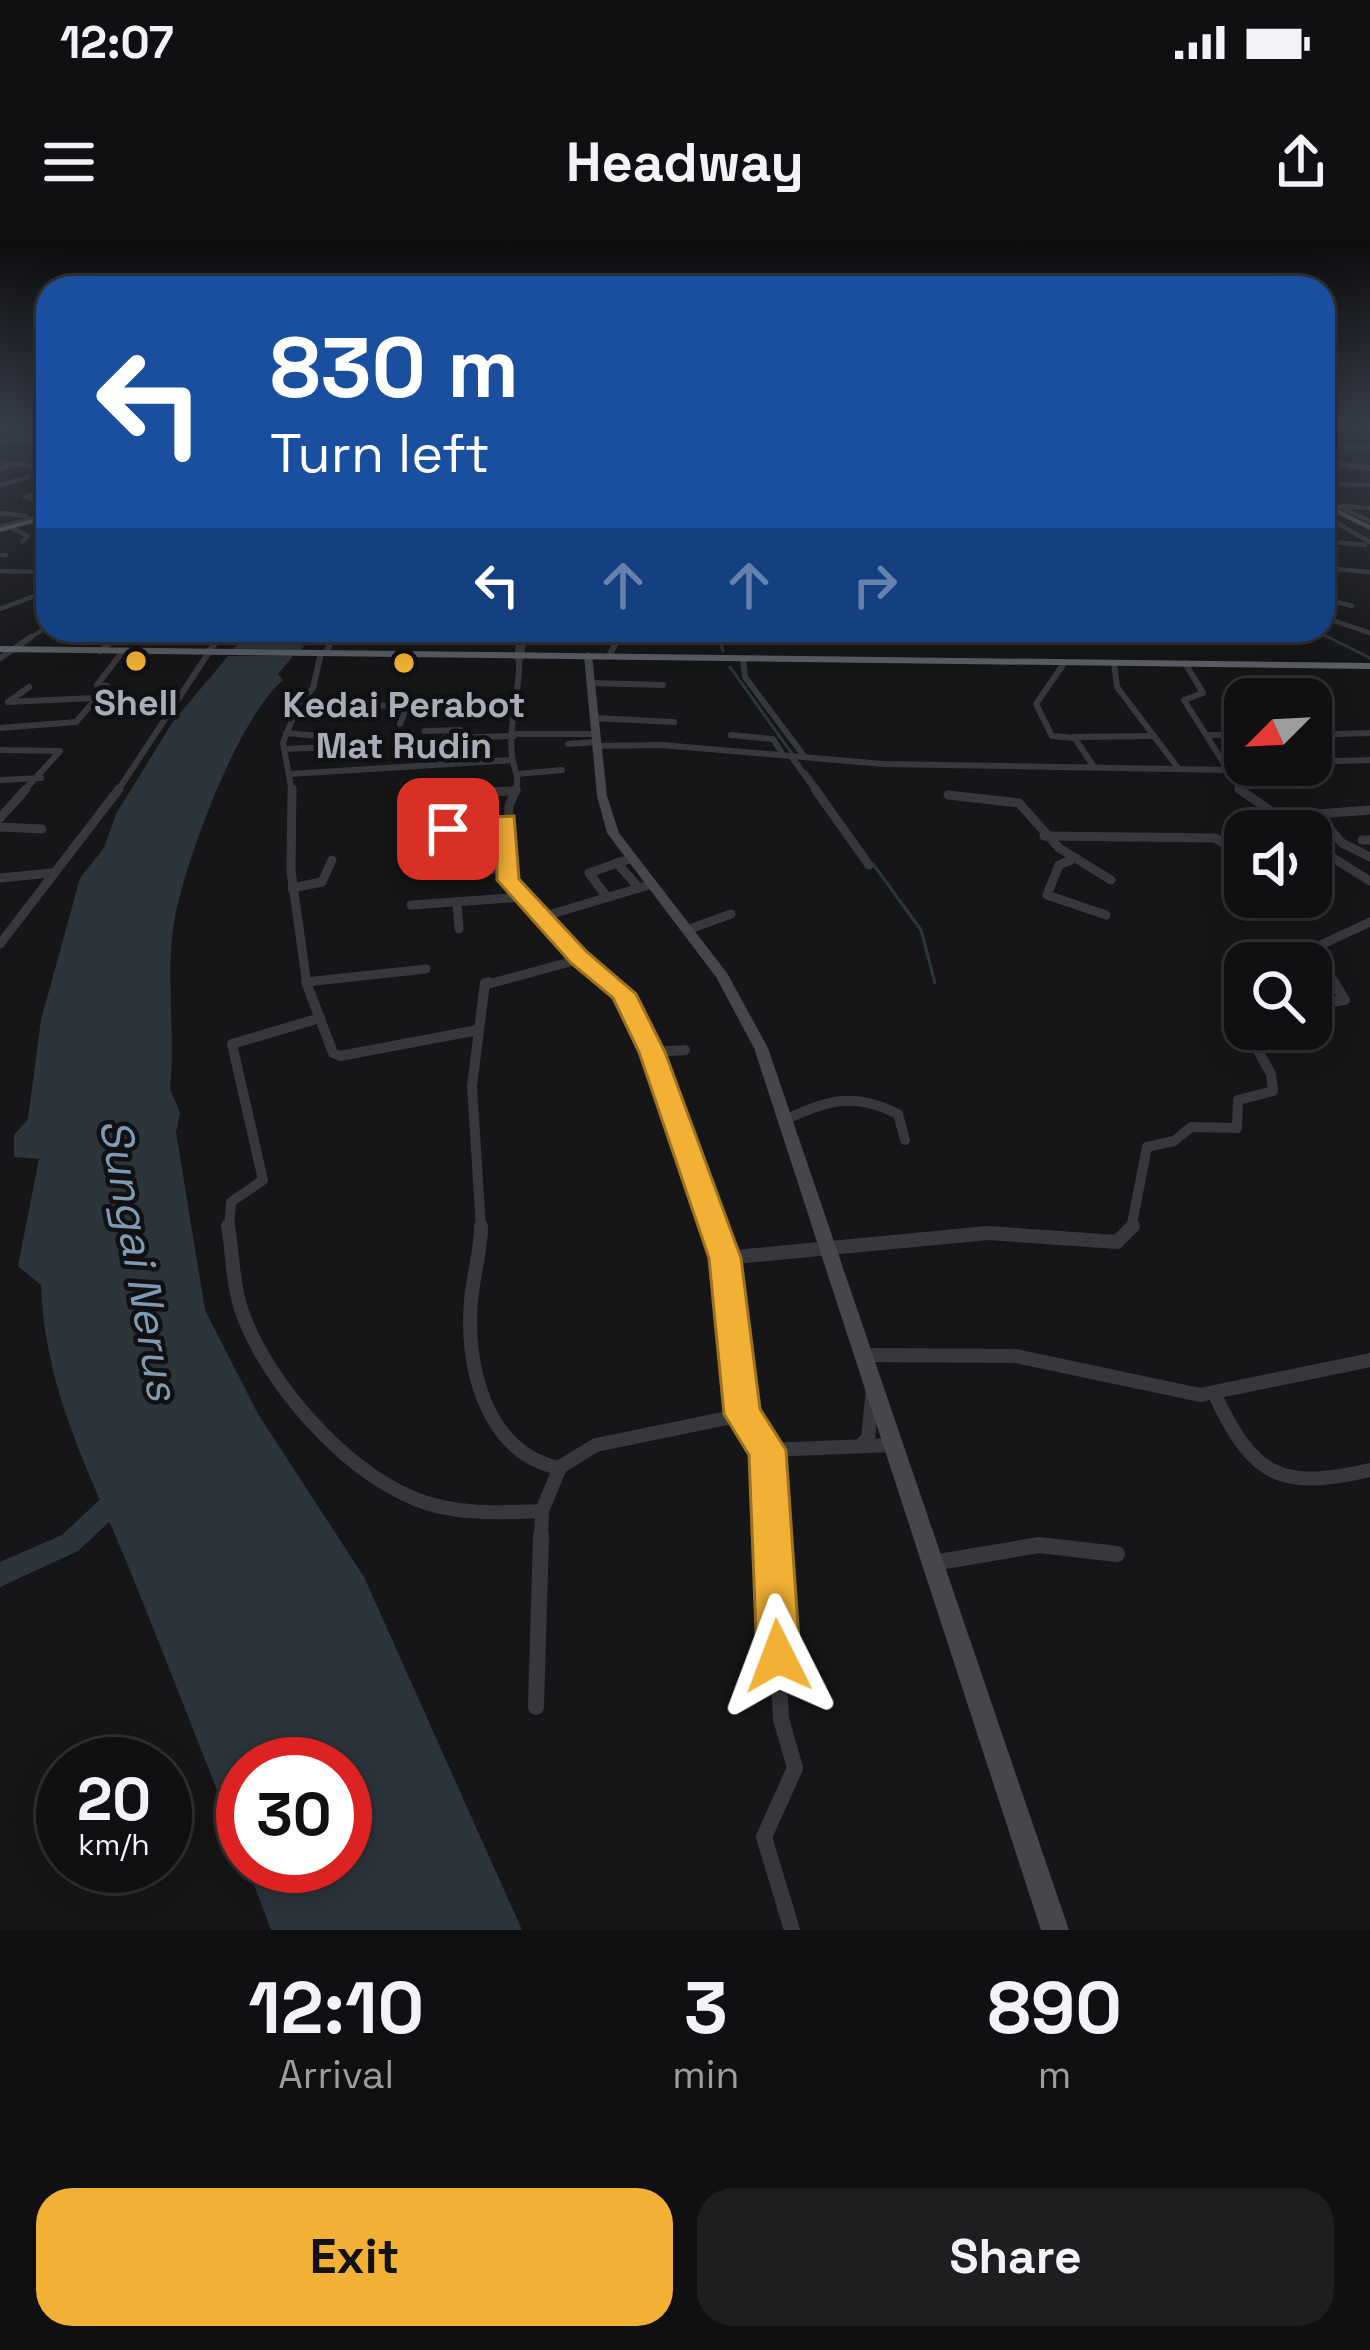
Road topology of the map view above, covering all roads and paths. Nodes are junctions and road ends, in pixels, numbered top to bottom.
1 (1335, 504) edge
2 (1338, 505) junction
3 (1335, 506) edge
4 (1370, 508) edge
5 (1335, 511) edge
6 (0, 513) edge
7 (36, 517) edge
8 (35, 518) joint
9 (1370, 527) edge
10 (2, 528) edge
11 (22, 542) dead end
12 (1335, 543) edge
13 (1369, 545) edge
14 (1335, 569) edge
15 (0, 571) edge
16 (36, 572) edge
17 (1370, 572) edge
18 (36, 596) edge
19 (1335, 601) edge
20 (1352, 606) dead end
21 (0, 609) edge
22 (1335, 623) edge
23 (36, 633) edge
24 (1370, 633) edge
25 (112, 642) edge
26 (215, 642) edge
27 (328, 642) edge
28 (521, 642) edge
29 (616, 642) edge
30 (100, 651) junction
31 (123, 651) junction
32 (3, 652) edge
33 (208, 652) junction
34 (318, 653) junction
35 (520, 653) junction
36 (609, 656) junction
37 (588, 657) junction
38 (689, 658) junction
39 (742, 659) junction
40 (1065, 662) junction
41 (1114, 663) junction
42 (1185, 663) junction
43 (1370, 665) edge
44 (590, 682) junction
45 (663, 685) dead end
46 (29, 687) dead end
47 (96, 698) junction
48 (302, 699) junction
49 (674, 722) dead end
50 (400, 724) dead end
51 (0, 728) edge
52 (425, 731) dead end
53 (1370, 733) edge
54 (286, 734) junction
55 (1332, 734) edge
56 (514, 735) junction
57 (596, 735) junction
58 (730, 735) dead end
59 (1207, 735) junction
60 (1224, 735) edge
61 (319, 736) dead end
62 (1154, 736) junction
63 (465, 737) junction
64 (444, 738) dead end
65 (1074, 738) junction
66 (568, 745) dead end
67 (331, 747) dead end
68 (0, 749) edge
69 (284, 749) junction
70 (794, 756) junction
71 (512, 760) junction
72 (1370, 760) edge
73 (1224, 761) edge
74 (1332, 762) edge
75 (1094, 767) junction
76 (1178, 769) junction
77 (562, 770) dead end
78 (1224, 770) edge
79 (290, 774) junction
80 (517, 774) junction
81 (41, 778) junction
82 (0, 780) edge
83 (1240, 786) edge
84 (516, 791) junction
85 (469, 792) dead end
86 (948, 795) dead end
87 (1270, 810) edge
88 (1370, 810) edge
89 (0, 818) edge
90 (507, 820) junction
91 (0, 827) edge
92 (42, 829) dead end
93 (450, 835) dead end
94 (1044, 836) junction
95 (1224, 842) edge
96 (1342, 843) junction
97 (1332, 844) edge
98 (1332, 857) edge
99 (1370, 857) edge
100 (332, 860) dead end
101 (1071, 860) junction
102 (623, 861) junction
103 (869, 865) dead end
104 (506, 869) junction
105 (449, 870) dead end
106 (51, 873) junction
107 (0, 878) edge
108 (1111, 880) dead end
109 (1370, 881) edge
110 (644, 886) junction
111 (292, 888) junction
112 (524, 897) junction
113 (608, 897) junction
114 (457, 902) junction
115 (411, 905) dead end
116 (731, 914) dead end
117 (1106, 915) dead end
118 (545, 916) junction
119 (1370, 922) edge
120 (459, 929) dead end
121 (687, 930) junction
122 (1327, 942) edge
123 (0, 944) edge
124 (581, 959) junction
125 (426, 969) dead end
126 (1332, 977) edge
127 (306, 982) junction
128 (1332, 1002) edge
129 (320, 1018) junction
130 (478, 1030) junction
131 (685, 1050) dead end
132 (1257, 1050) edge
133 (652, 1052) junction
134 (785, 1120) junction
135 (905, 1140) dead end
136 (830, 1247) junction
137 (725, 1258) junction
138 (863, 1355) junction
139 (1370, 1360) edge
140 (873, 1385) junction
141 (1215, 1395) junction
142 (742, 1414) junction
143 (862, 1444) junction
144 (893, 1445) junction
145 (767, 1450) junction
146 (559, 1468) junction
147 (1370, 1470) edge
148 (542, 1511) junction
149 (1117, 1554) dead end
150 (932, 1563) junction
151 (536, 1707) dead end
152 (792, 1930) edge
153 (1054, 1930) edge

1 - 2 street
2 - 4 street
2 - 9 street
3 - 9 main road
5 - 13 street
6 - 8 street
7 - 10 highway
8 - 10 street
10 - 11 street
12 - 13 street
14 - 17 street
15 - 16 street
18 - 21 street
19 - 20 street
22 - 24 street
23 - 32 street
25 - 30 street
26 - 33 street
27 - 34 street
28 - 35 street
29 - 36 street
30 - 31 highway
30 - 32 highway
31 - 33 highway
31 - 47 street
33 - 34 highway
33 - 106 street
34 - 35 highway
34 - 48 street
35 - 37 highway
35 - 56 street
36 - 37 highway
36 - 38 highway
37 - 38 highway
37 - 44 main road
38 - 39 highway
39 - 40 highway
39 - 70 street
40 - 41 highway
40 - 65 street
41 - 42 highway
41 - 62 street
42 - 43 highway
42 - 59 street
44 - 45 street
44 - 57 main road
46 - 47 street
47 - 51 street
48 - 50 street
48 - 54 street
49 - 57 street
52 - 63 street
53 - 55 street
54 - 61 street
54 - 69 street
56 - 57 street
56 - 63 street
56 - 71 street
57 - 66 street
57 - 70 street
57 - 102 main road
58 - 70 street
59 - 60 street
59 - 73 street
62 - 65 street
62 - 76 street
63 - 64 street
65 - 75 street
67 - 69 street
68 - 81 street
69 - 79 street
70 - 75 street
70 - 103 street
71 - 79 street
71 - 80 street
72 - 74 street
75 - 76 street
76 - 78 street
77 - 80 street
79 - 111 street
80 - 84 street
81 - 82 street
81 - 89 street
83 - 87 street
84 - 85 street
84 - 90 street
86 - 94 street
88 - 96 street
90 - 93 street
90 - 104 street
91 - 92 street
94 - 95 street
94 - 101 street
96 - 97 street
96 - 99 street
98 - 109 street
100 - 111 street
101 - 108 street
101 - 117 street
102 - 110 main road
102 - 113 street
104 - 105 street
104 - 112 street
106 - 107 street
106 - 123 street
110 - 113 street
110 - 121 main road
111 - 127 street
112 - 114 street
112 - 118 street
113 - 118 street
114 - 115 street
114 - 120 street
116 - 121 street
118 - 124 street
119 - 122 street
121 - 134 main road
124 - 130 street
124 - 133 street
125 - 127 street
126 - 128 street
127 - 129 street
129 - 130 street
129 - 148 street
130 - 146 street
131 - 133 street
132 - 136 street
133 - 137 street
134 - 135 street
134 - 136 main road
136 - 137 street
136 - 138 main road
137 - 142 street
138 - 140 main road
138 - 141 street
139 - 141 street
140 - 143 street
140 - 144 main road
141 - 147 street
142 - 145 street
142 - 146 street
143 - 144 street
143 - 145 street
144 - 150 main road
145 - 152 street
146 - 148 street
148 - 151 street
149 - 150 street
150 - 153 main road

